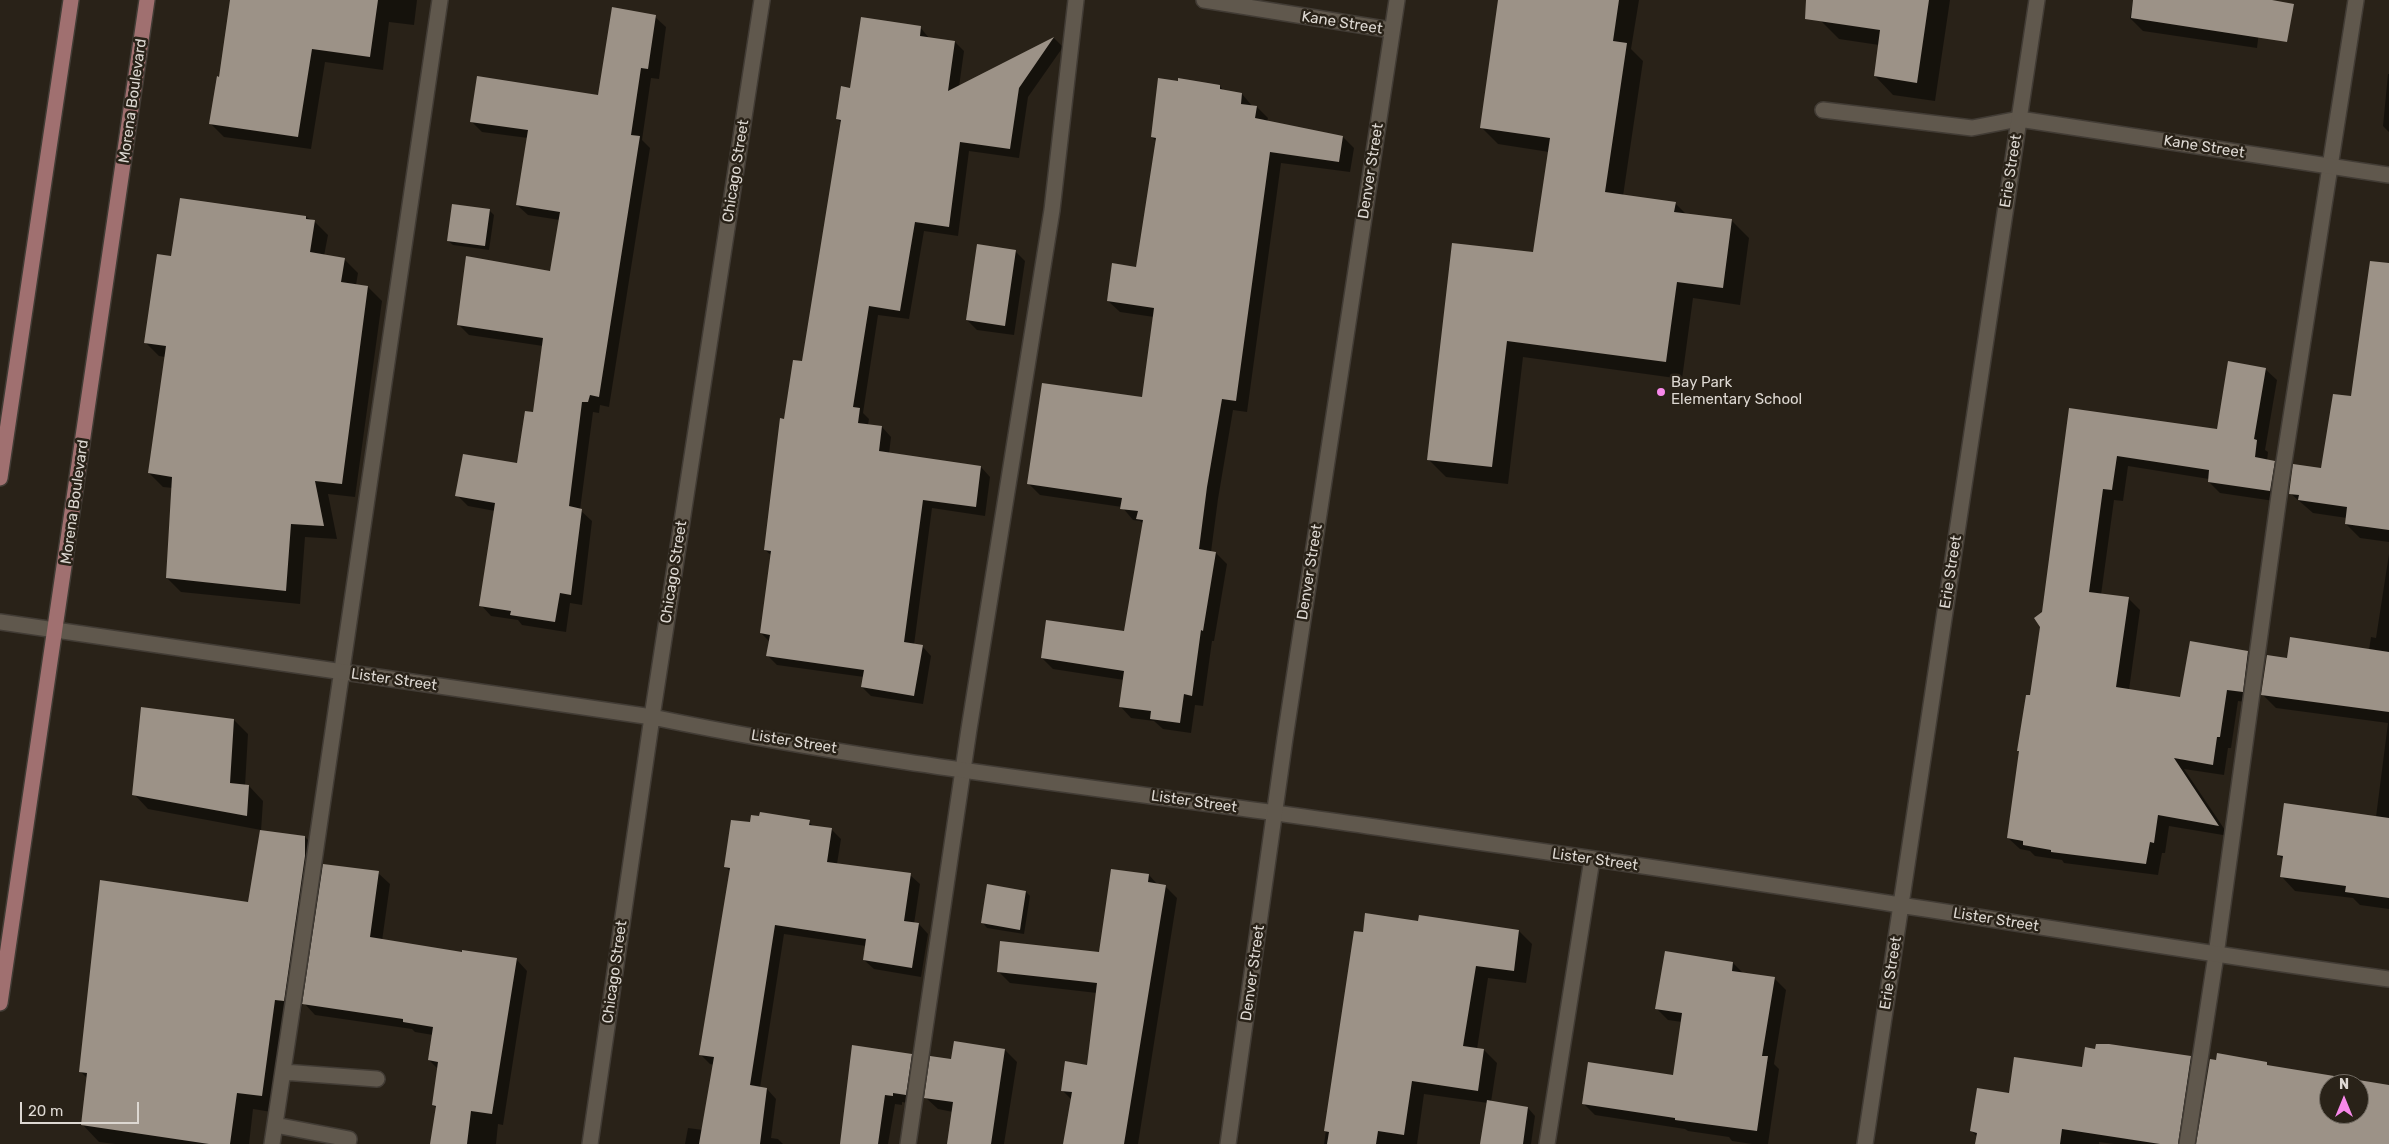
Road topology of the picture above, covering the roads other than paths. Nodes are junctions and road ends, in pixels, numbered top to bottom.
1 (71, 0) edge
2 (147, 0) edge
3 (440, 0) edge
4 (762, 0) edge
5 (1076, 0) edge
6 (1204, 0) edge
7 (1397, 0) edge
8 (2036, 0) edge
9 (2356, 0) edge
10 (1391, 30) junction
11 (1822, 110) dead end
12 (2019, 119) junction
13 (2331, 166) junction
14 (2389, 175) edge
15 (0, 478) edge
16 (0, 622) edge
17 (56, 630) junction
18 (342, 673) junction
19 (652, 717) junction
20 (963, 769) junction
21 (1275, 814) junction
22 (1592, 859) junction
23 (1901, 905) junction
24 (2216, 956) junction
25 (2389, 979) edge
26 (0, 1003) edge
27 (283, 1072) junction
28 (377, 1080) dead end
29 (275, 1125) junction
30 (272, 1144) edge
31 (348, 1144) edge
32 (590, 1144) edge
33 (908, 1144) edge
34 (1228, 1144) edge
35 (1548, 1144) edge
36 (1865, 1144) edge
37 (2187, 1144) edge

1 - 15 main road
2 - 17 main road, Morena Boulevard
3 - 18 street
4 - 19 street, Chicago Street
5 - 20 street
6 - 10 street, Kane Street
7 - 10 street, Denver Street
8 - 12 street, Erie Street
9 - 13 street
10 - 21 street, Denver Street
11 - 12 street, Kane Street
12 - 13 street, Kane Street
12 - 23 street, Erie Street
13 - 14 street, Kane Street
13 - 24 street
16 - 17 street, Lister Street
17 - 18 street, Lister Street
17 - 26 main road, Morena Boulevard
18 - 19 street, Lister Street
18 - 27 street
19 - 20 street, Lister Street
19 - 32 street, Chicago Street
20 - 21 street, Lister Street
20 - 33 street
21 - 22 street, Lister Street
21 - 34 street, Denver Street
22 - 23 street, Lister Street
22 - 35 street
23 - 24 street, Lister Street
23 - 36 street, Erie Street
24 - 25 street, Lister Street
24 - 37 street
27 - 28 street
27 - 29 street
29 - 30 street
29 - 31 street

